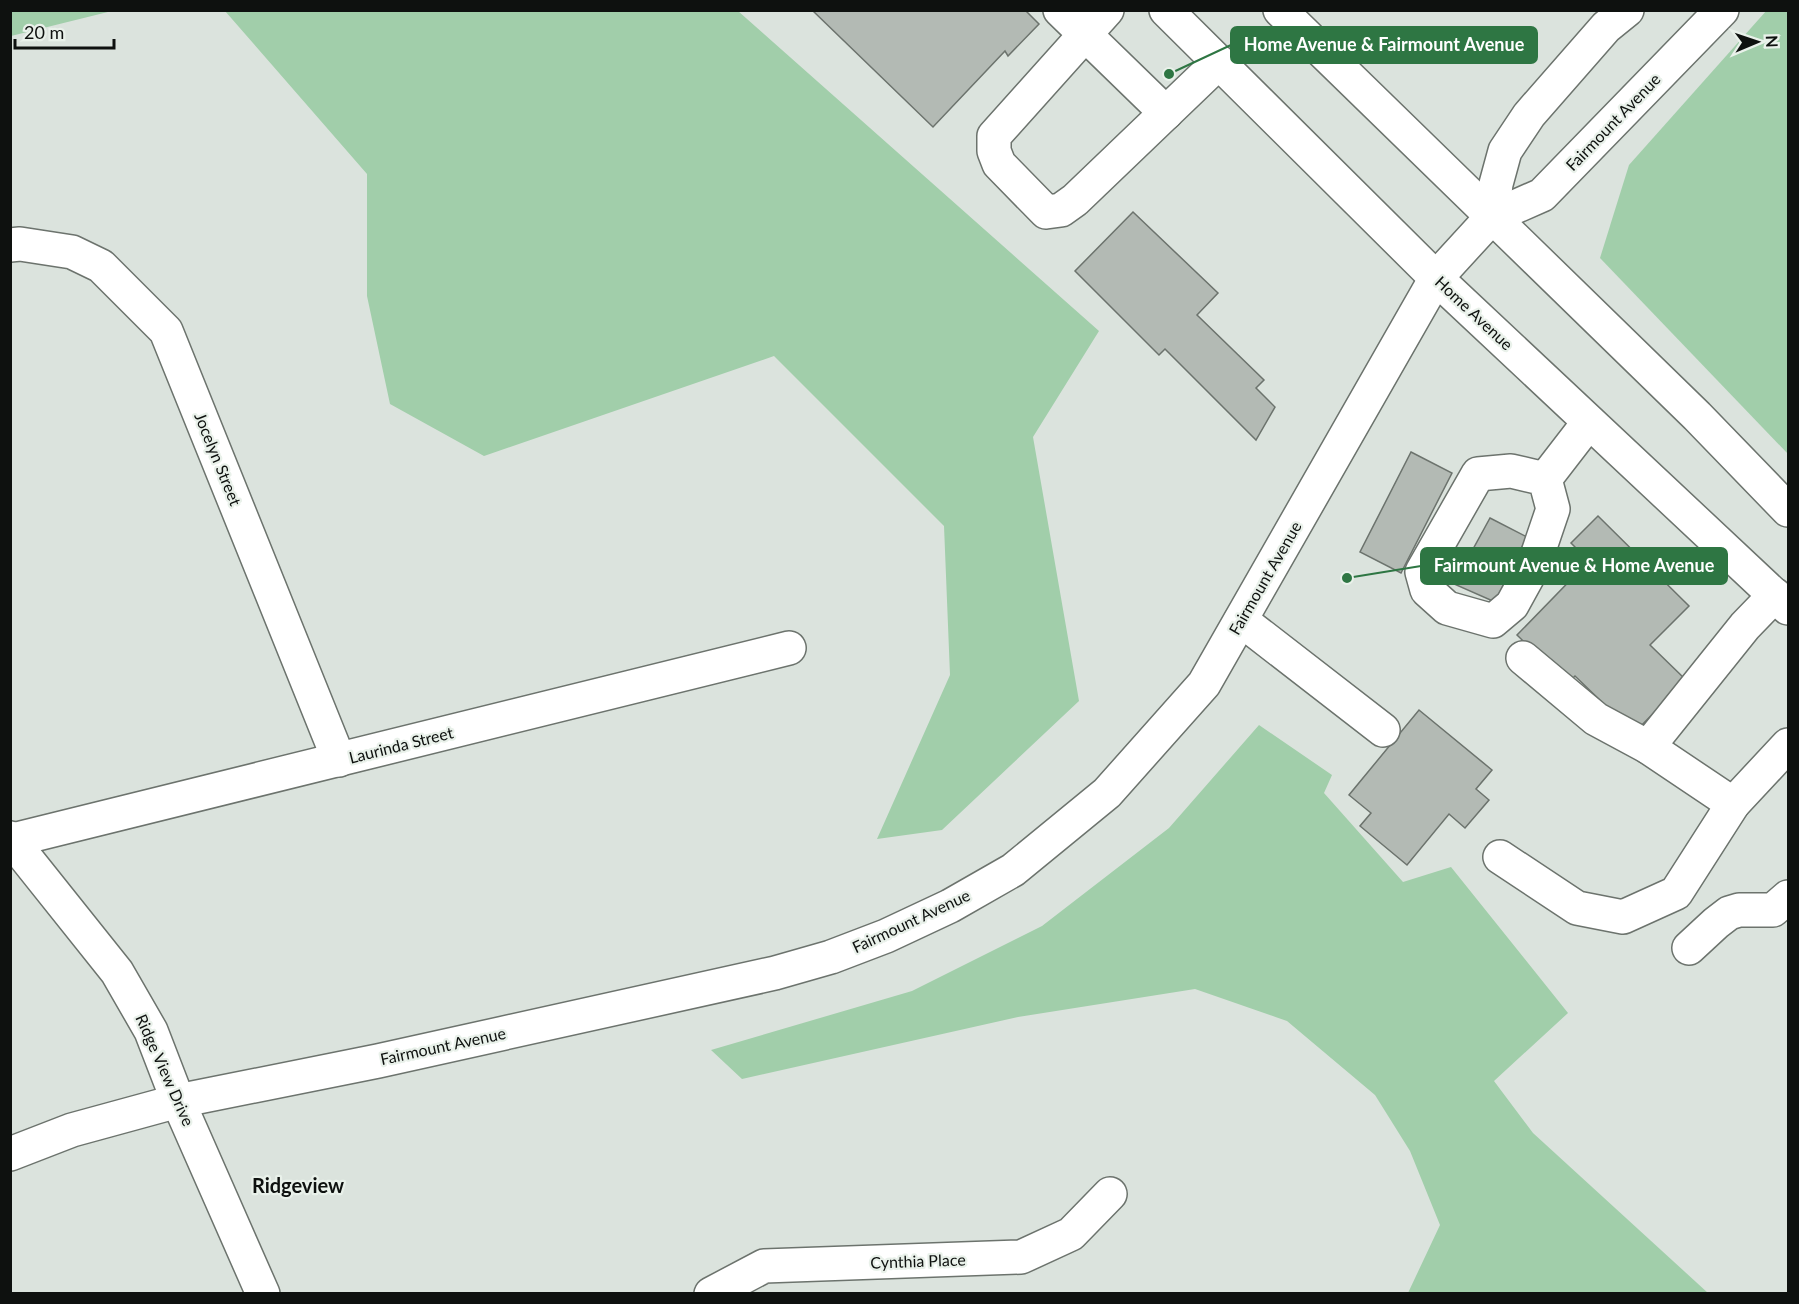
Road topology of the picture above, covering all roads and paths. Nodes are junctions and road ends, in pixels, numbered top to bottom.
1 (1060, 10) edge
2 (1107, 10) edge
3 (1166, 10) edge
4 (1280, 10) edge
5 (1627, 10) edge
6 (1722, 10) edge
7 (1085, 34) junction
8 (1219, 63) junction
9 (1166, 113) junction
10 (1492, 217) junction
11 (10, 246) edge
12 (1436, 278) junction
13 (1589, 422) junction
14 (1545, 479) junction
15 (1788, 510) edge
16 (1782, 602) edge
17 (1241, 620) junction
18 (789, 648) dead end
19 (1523, 658) dead end
20 (1383, 730) dead end
21 (1788, 745) edge
22 (1648, 747) junction
23 (339, 760) junction
24 (1733, 804) junction
25 (12, 839) edge
26 (1500, 857) dead end
27 (1783, 912) edge
28 (1689, 948) dead end
29 (178, 1101) junction
30 (10, 1154) edge
31 (1110, 1194) dead end
32 (262, 1293) edge
33 (711, 1293) edge

1 - 7 main road
2 - 7 main road
3 - 8 main road, Home Avenue
4 - 10 main road
5 - 10 main road
6 - 10 main road, Fairmount Avenue
7 - 9 main road
7 - 9 main road
8 - 9 main road
8 - 12 main road, Home Avenue
10 - 12 main road, Fairmount Avenue
10 - 15 main road
11 - 23 main road, Jocelyn Street
12 - 13 main road, Home Avenue
12 - 17 main road, Fairmount Avenue
13 - 14 main road
13 - 16 main road, Home Avenue
14 - 14 main road
16 - 22 main road
17 - 20 main road
17 - 29 main road, Fairmount Avenue
18 - 23 main road, Laurinda Street
19 - 22 main road
21 - 24 main road
22 - 24 main road
23 - 25 main road, Laurinda Street
24 - 26 main road
25 - 29 main road, Ridge View Drive
27 - 28 main road
29 - 30 main road, Fairmount Avenue
29 - 32 main road, Ridge View Drive
31 - 33 main road, Cynthia Place

